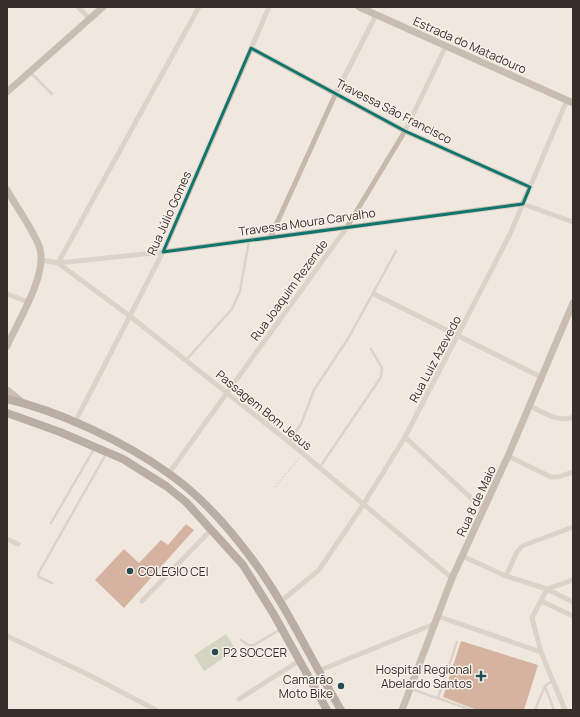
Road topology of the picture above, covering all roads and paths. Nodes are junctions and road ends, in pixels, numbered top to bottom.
1 (78, 7) edge
2 (103, 7) edge
3 (199, 7) edge
4 (269, 7) edge
5 (359, 7) edge
6 (376, 15) junction
7 (90, 19) junction
8 (446, 46) junction
9 (251, 48) junction
10 (29, 72) junction
11 (7, 92) edge
12 (336, 93) junction
13 (52, 94) dead end
14 (570, 101) edge
15 (406, 131) junction
16 (530, 187) junction
17 (7, 190) edge
18 (523, 204) junction
19 (573, 222) edge
20 (347, 227) junction
21 (271, 236) junction
22 (249, 240) junction
23 (396, 250) dead end
24 (163, 252) junction
25 (42, 260) junction
26 (58, 263) junction
27 (7, 294) edge
28 (374, 294) junction
29 (28, 302) junction
30 (573, 302) edge
31 (130, 317) junction
32 (459, 336) junction
33 (7, 346) edge
34 (370, 349) dead end
35 (186, 360) junction
36 (541, 377) junction
37 (7, 390) edge
38 (227, 393) junction
39 (7, 399) edge
40 (22, 402) junction
41 (530, 406) junction
42 (7, 413) edge
43 (573, 417) edge
44 (75, 422) junction
45 (68, 436) junction
46 (405, 437) junction
47 (289, 442) junction
48 (95, 447) junction
49 (107, 452) junction
50 (302, 453) junction
51 (508, 456) junction
52 (143, 458) junction
53 (319, 467) junction
54 (137, 468) junction
55 (573, 472) edge
56 (169, 473) junction
57 (275, 487) dead end
58 (363, 505) junction
59 (484, 510) junction
60 (51, 523) dead end
61 (573, 527) edge
62 (212, 530) junction
63 (7, 539) edge
64 (18, 544) dead end
65 (462, 556) junction
66 (252, 559) junction
67 (243, 565) junction
68 (506, 576) junction
69 (452, 578) junction
70 (573, 580) edge
71 (52, 583) dead end
72 (547, 589) junction
73 (142, 601) dead end
74 (541, 601) junction
75 (280, 602) junction
76 (573, 602) edge
77 (437, 616) junction
78 (573, 616) edge
79 (434, 624) junction
80 (281, 628) junction
81 (7, 636) edge
82 (241, 640) dead end
83 (457, 642) dead end
84 (542, 652) junction
85 (299, 661) junction
86 (318, 672) junction
87 (552, 681) junction
88 (545, 686) junction
89 (411, 689) junction
90 (438, 698) junction
91 (239, 699) dead end
92 (537, 706) junction
93 (155, 710) edge
94 (327, 710) edge
95 (341, 710) edge
96 (402, 710) edge
97 (472, 710) edge
98 (535, 710) edge
99 (539, 710) edge
100 (554, 710) edge
101 (564, 710) edge

1 - 7 street
2 - 7 main road
3 - 26 street
4 - 9 street, Rua Júlio Gomes
5 - 6 main road, Estrada do Matadouro
6 - 8 main road, Estrada do Matadouro
6 - 12 street
7 - 10 main road
8 - 14 main road, Estrada do Matadouro
8 - 15 street, Rua Joaquim Rezende
9 - 12 street, Travessa São Francisco
9 - 24 street, Rua Júlio Gomes
10 - 11 main road
10 - 13 lane
12 - 15 street, Travessa São Francisco
12 - 21 street
14 - 16 street, Rua Luiz Azevedo
15 - 16 street, Travessa São Francisco
15 - 20 street, Rua Joaquim Rezende
16 - 18 street, Rua Luiz Azevedo
17 - 25 main road
18 - 19 street, Travessa Moura Carvalho
18 - 20 street, Travessa Moura Carvalho
18 - 32 street, Rua Luiz Azevedo
20 - 21 street, Travessa Moura Carvalho
20 - 38 street, Rua Joaquim Rezende
21 - 22 street, Travessa Moura Carvalho
22 - 24 street, Travessa Moura Carvalho
22 - 35 lane
23 - 28 lane
24 - 26 street, Travessa Moura Carvalho
24 - 31 street, Rua Júlio Gomes
25 - 26 street, Travessa Moura Carvalho
25 - 29 main road
26 - 31 street, Passagem Bom Jesus
27 - 29 street
28 - 32 street
28 - 47 lane
29 - 33 main road
30 - 36 main road, Rua 8 de Maio
31 - 35 street, Passagem Bom Jesus
31 - 44 street, Rua Júlio Gomes
32 - 36 street
32 - 46 street, Rua Luiz Azevedo
34 - 53 lane
35 - 38 street, Passagem Bom Jesus
36 - 41 main road, Rua 8 de Maio
37 - 40 main road
38 - 47 street, Passagem Bom Jesus
38 - 56 street, Rua Joaquim Rezende
39 - 40 main road
40 - 44 main road
41 - 43 street
41 - 51 main road, Rua 8 de Maio
42 - 45 main road
44 - 45 main road
44 - 52 main road
45 - 48 main road
46 - 58 street, Rua Luiz Azevedo
46 - 59 street
47 - 50 street, Passagem Bom Jesus
48 - 49 main road
48 - 60 lane
49 - 54 main road
49 - 71 lane
50 - 53 street, Passagem Bom Jesus
50 - 57 path
51 - 55 street
51 - 59 main road, Rua 8 de Maio
52 - 54 main road
52 - 56 main road
53 - 58 street, Passagem Bom Jesus
54 - 62 main road
56 - 66 main road
58 - 69 street, Passagem Bom Jesus
58 - 75 street, Rua Luiz Azevedo
59 - 65 main road, Rua 8 de Maio
61 - 68 street
62 - 67 main road
62 - 73 street
63 - 64 street
65 - 68 street
65 - 69 main road, Rua 8 de Maio
66 - 67 main road
66 - 75 main road
67 - 80 main road
68 - 72 street
69 - 77 main road, Rua 8 de Maio
70 - 72 street
72 - 74 street
72 - 76 street
74 - 78 street
74 - 84 street
75 - 86 main road
77 - 79 main road, Rua 8 de Maio
77 - 84 street
79 - 86 street
79 - 89 main road, Rua 8 de Maio
80 - 82 lane
80 - 85 main road
81 - 93 street
83 - 90 lane
84 - 87 street
85 - 91 street
85 - 94 main road
86 - 95 main road
87 - 88 lane
87 - 101 street
88 - 92 lane
88 - 100 lane
89 - 90 lane
89 - 96 main road, Rua 8 de Maio
90 - 97 lane
92 - 98 lane
92 - 99 lane

